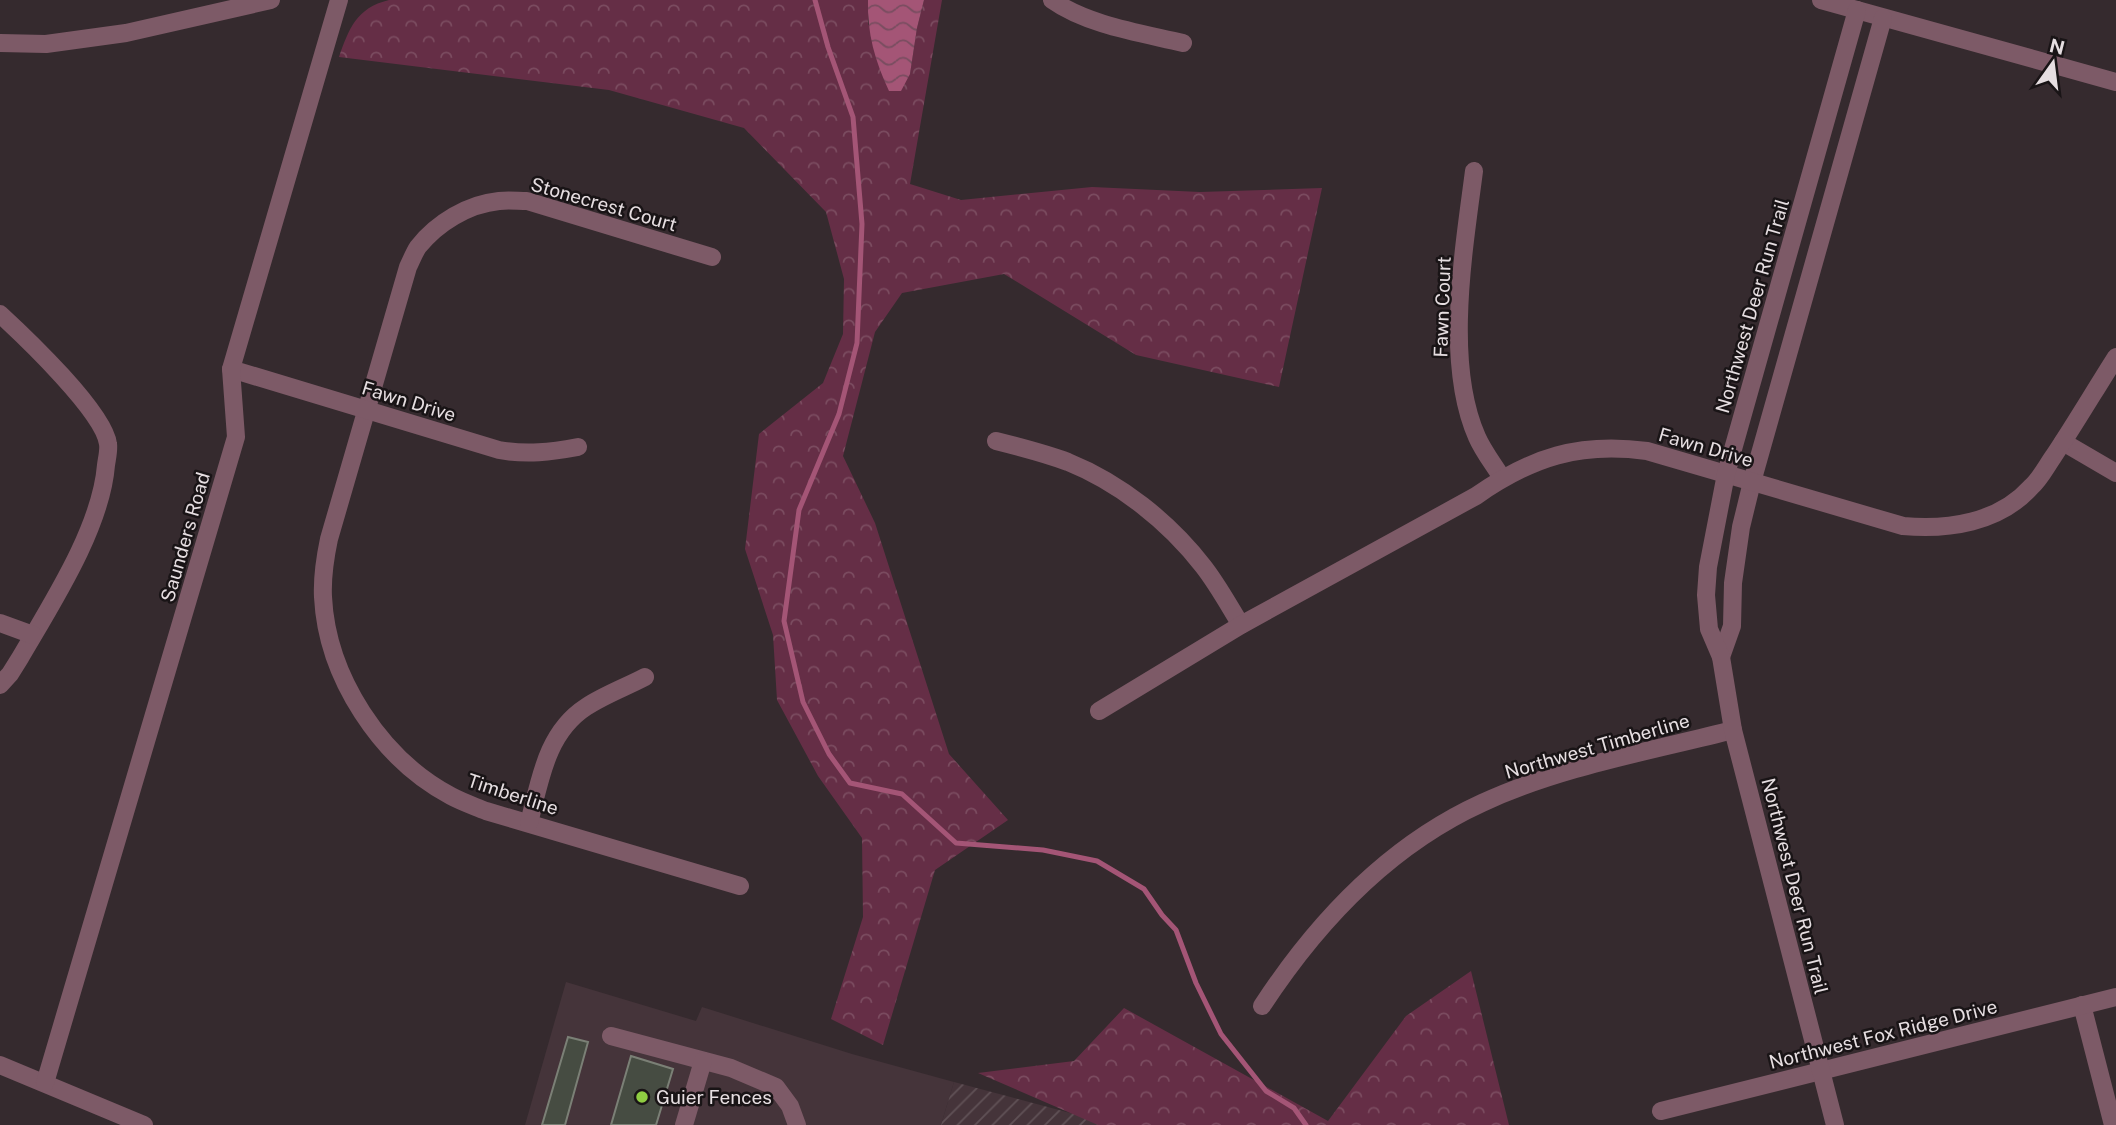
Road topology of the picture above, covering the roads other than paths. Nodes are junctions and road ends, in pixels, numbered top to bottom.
1 (271, 0) edge
2 (339, 0) edge
3 (1052, 0) edge
4 (1821, 0) edge
5 (1857, 10) junction
6 (1883, 18) junction
7 (0, 43) edge
8 (1183, 43) dead end
9 (2116, 82) edge
10 (1474, 171) dead end
11 (1789, 251) junction
12 (712, 257) dead end
13 (1815, 258) junction
14 (0, 314) edge
15 (2116, 357) edge
16 (231, 369) junction
17 (367, 410) junction
18 (996, 441) dead end
19 (2063, 442) junction
20 (578, 447) dead end
21 (2116, 473) edge
22 (1726, 474) junction
23 (1502, 478) junction
24 (1752, 482) junction
25 (0, 623) edge
26 (1241, 625) junction
27 (33, 635) junction
28 (1721, 657) junction
29 (645, 677) dead end
30 (0, 685) edge
31 (1099, 711) dead end
32 (1733, 730) junction
33 (529, 823) junction
34 (740, 886) dead end
35 (2116, 997) edge
36 (2082, 1005) junction
37 (1262, 1006) dead end
38 (611, 1036) dead end
39 (703, 1061) junction
40 (0, 1065) edge
41 (1821, 1071) junction
42 (45, 1083) junction
43 (1661, 1111) dead end
44 (144, 1125) edge
45 (684, 1125) edge
46 (797, 1125) edge
47 (1835, 1125) edge
48 (2113, 1125) edge

1 - 7 street
2 - 16 street, Saunders Road
3 - 8 street
4 - 5 street
5 - 6 street
5 - 11 street, Northwest Deer Run Trail
6 - 9 street
6 - 13 street, Northwest Deer Run Trail
10 - 23 street, Fawn Court
11 - 13 street
11 - 22 street, Northwest Deer Run Trail
12 - 17 street, Stonecrest Court
13 - 24 street, Northwest Deer Run Trail
14 - 27 street
15 - 19 street, Fawn Drive
16 - 17 street, Fawn Drive
16 - 42 street, Saunders Road
17 - 20 street, Fawn Drive
17 - 33 street, Timberline
18 - 26 street
19 - 21 street
19 - 24 street, Fawn Drive
22 - 23 street, Fawn Drive
22 - 24 street, Fawn Drive
22 - 28 street, Northwest Deer Run Trail
23 - 26 street, Fawn Drive
24 - 28 street, Northwest Deer Run Trail
25 - 27 street
26 - 31 street, Fawn Drive
27 - 30 street
28 - 32 street, Northwest Deer Run Trail
29 - 33 street
32 - 37 street, Northwest Timberline
32 - 41 street, Northwest Deer Run Trail
33 - 34 street, Timberline
35 - 36 street, Northwest Fox Ridge Drive
36 - 41 street, Northwest Fox Ridge Drive
36 - 48 street
38 - 39 street
39 - 45 street
39 - 46 street
40 - 42 street
41 - 43 street, Northwest Fox Ridge Drive
41 - 47 street, Northwest Deer Run Trail
42 - 44 street

